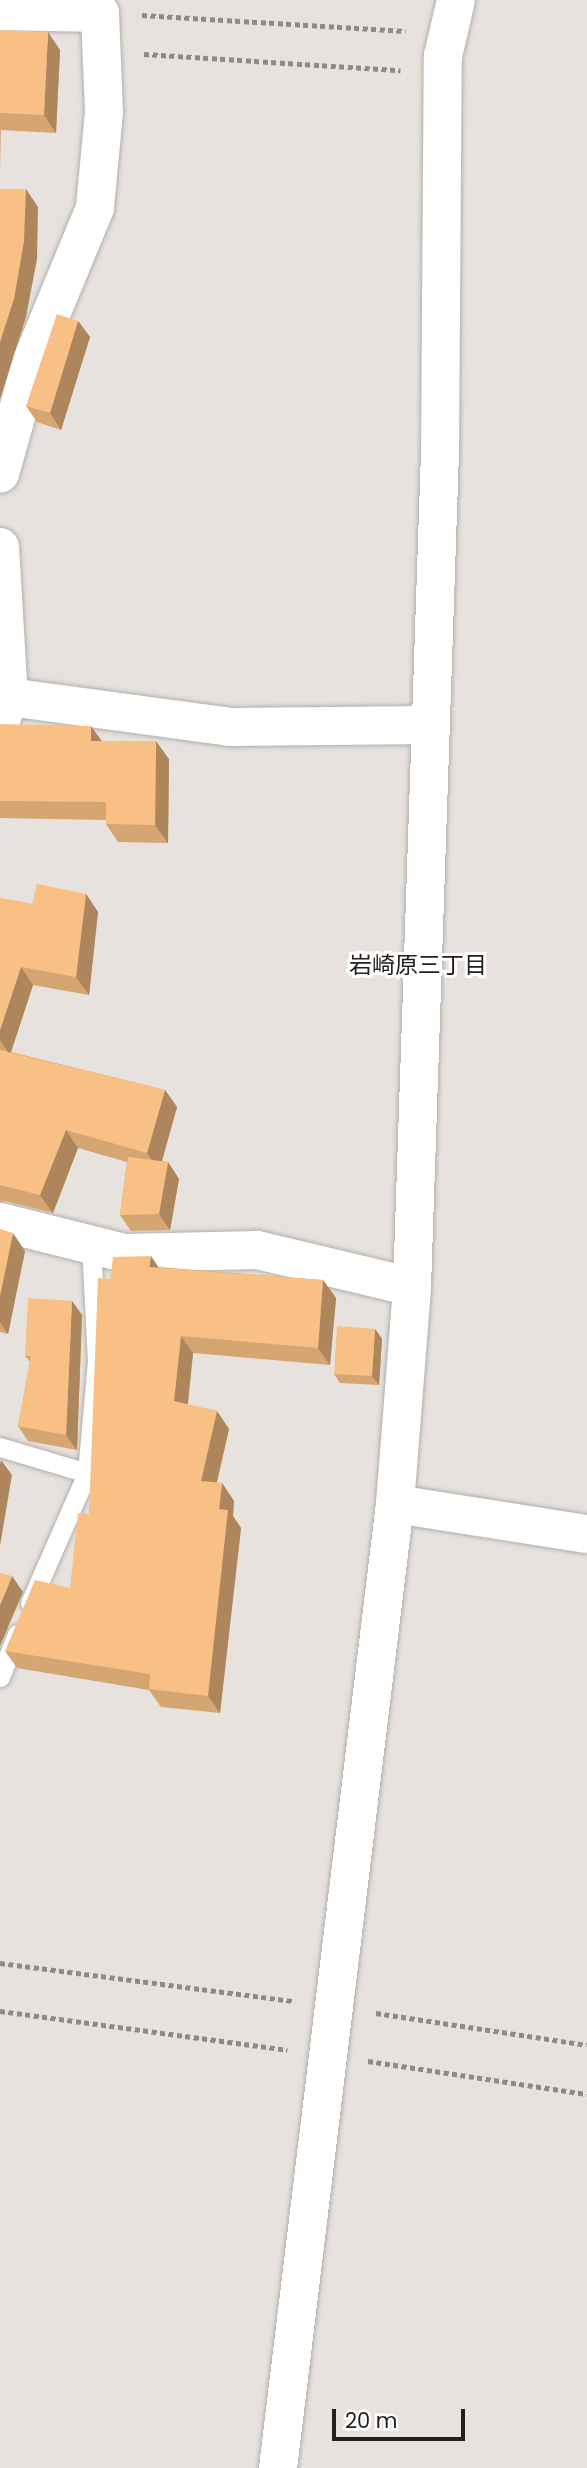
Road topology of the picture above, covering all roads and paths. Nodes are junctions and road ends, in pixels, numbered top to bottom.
1 (0, 11) edge
2 (100, 13) junction
3 (452, 17) edge
4 (101, 51) junction
5 (443, 73) junction
6 (0, 474) edge
7 (0, 547) edge
8 (5, 710) edge
9 (430, 725) junction
10 (0, 1222) edge
11 (91, 1245) junction
12 (412, 1287) junction
13 (0, 1447) edge
14 (87, 1474) junction
15 (395, 1504) junction
16 (587, 1534) edge
17 (0, 1677) edge
18 (0, 1963) edge
19 (335, 2007) junction
20 (0, 2011) edge
21 (587, 2045) edge
22 (330, 2056) junction
23 (587, 2094) edge
24 (278, 2468) edge

1 - 2 street
2 - 3 path
2 - 4 street
3 - 5 street
4 - 5 path
4 - 6 street
5 - 9 street
7 - 8 street
8 - 9 street
9 - 12 street
10 - 11 street
11 - 12 street
11 - 14 lane
12 - 15 street
13 - 14 lane
14 - 17 lane
15 - 16 street
15 - 19 street
18 - 19 path
19 - 21 path
19 - 22 street
20 - 22 path
22 - 23 path
22 - 24 street

